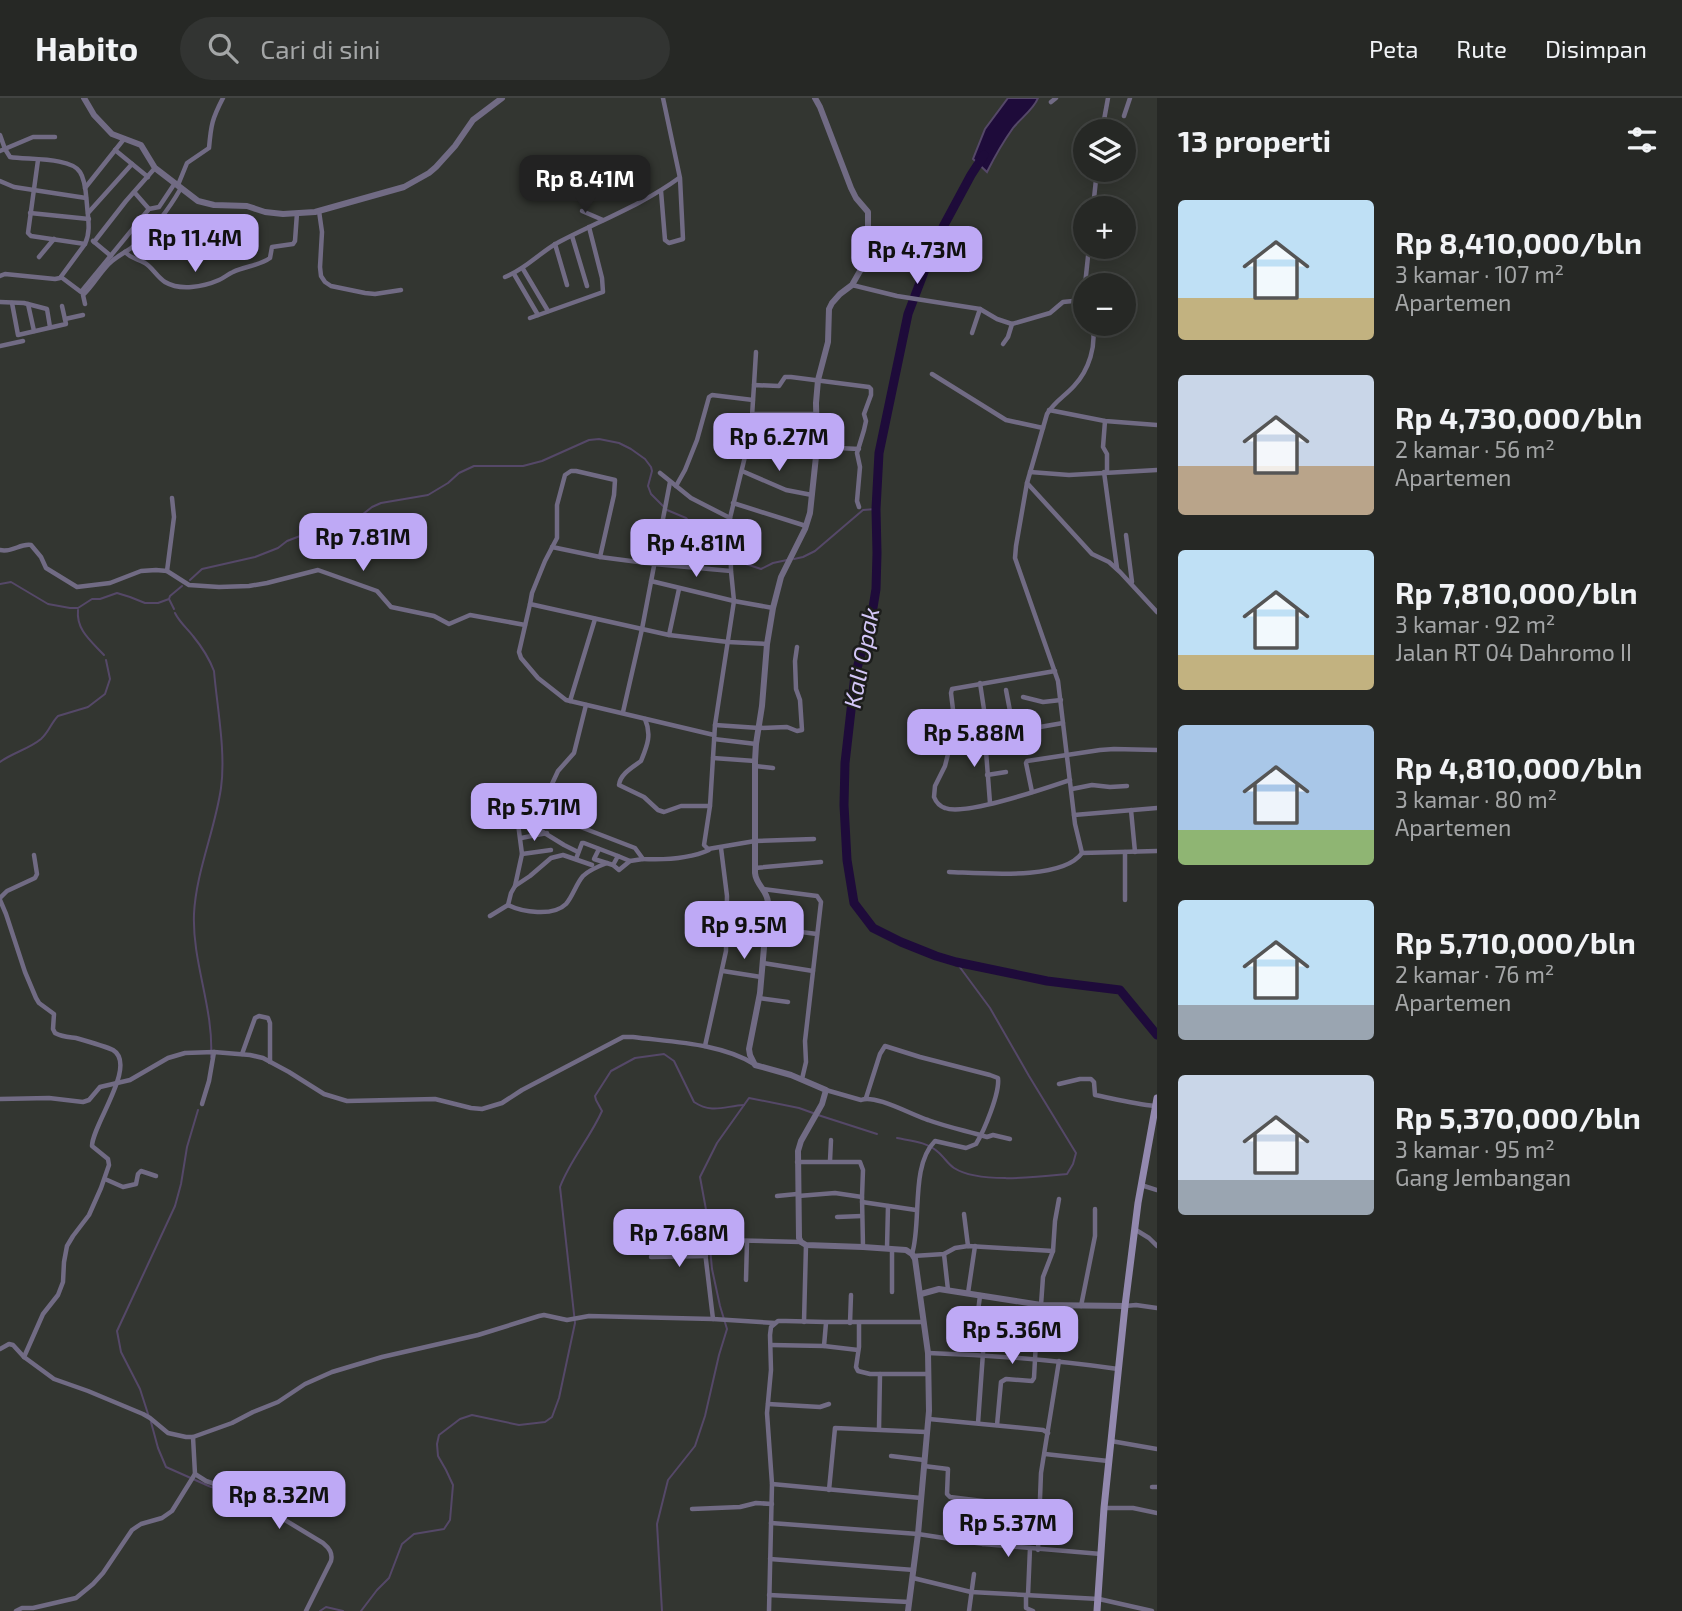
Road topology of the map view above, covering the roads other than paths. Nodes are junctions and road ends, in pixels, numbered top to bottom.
1 (84, 98) edge
2 (223, 98) edge
3 (502, 98) edge
4 (663, 98) edge
5 (815, 98) edge
6 (1108, 98) edge
7 (1130, 98) edge
8 (1124, 116) dead end
9 (1104, 119) edge
10 (0, 135) edge
11 (55, 137) dead end
12 (124, 139) junction
13 (3, 150) edge
14 (115, 150) junction
15 (38, 160) junction
16 (132, 164) junction
17 (156, 168) junction
18 (148, 177) junction
19 (680, 178) junction
20 (0, 181) edge
21 (178, 185) junction
22 (85, 189) junction
23 (33, 190) junction
24 (661, 191) junction
25 (135, 193) junction
26 (86, 198) junction
27 (149, 209) junction
28 (319, 211) junction
29 (582, 211) dead end
30 (30, 213) junction
31 (297, 213) junction
32 (88, 217) junction
33 (604, 220) junction
34 (589, 228) junction
35 (572, 236) junction
36 (55, 239) junction
37 (86, 241) junction
38 (94, 242) junction
39 (555, 244) junction
40 (125, 252) junction
41 (111, 256) junction
42 (39, 257) dead end
43 (523, 269) junction
44 (513, 274) junction
45 (0, 276) edge
46 (505, 277) dead end
47 (59, 278) junction
48 (567, 285) dead end
49 (852, 285) junction
50 (587, 286) dead end
51 (401, 290) dead end
52 (0, 302) edge
53 (1073, 302) edge
54 (12, 303) junction
55 (29, 304) junction
56 (85, 304) dead end
57 (62, 306) dead end
58 (980, 309) junction
59 (548, 311) junction
60 (83, 315) dead end
61 (538, 315) junction
62 (65, 318) junction
63 (530, 318) dead end
64 (1012, 324) junction
65 (50, 327) junction
66 (34, 331) junction
67 (972, 333) dead end
68 (1093, 336) edge
69 (23, 341) dead end
70 (1003, 344) dead end
71 (0, 346) edge
72 (756, 352) dead end
73 (932, 374) dead end
74 (818, 380) junction
75 (754, 385) junction
76 (752, 401) junction
77 (1049, 410) junction
78 (752, 414) junction
79 (817, 414) junction
80 (1105, 421) junction
81 (1157, 425) edge
82 (1043, 428) junction
83 (817, 447) junction
84 (859, 449) junction
85 (1157, 470) edge
86 (742, 471) junction
87 (1030, 472) junction
88 (1106, 472) junction
89 (660, 473) dead end
90 (670, 482) junction
91 (1027, 483) junction
92 (676, 486) junction
93 (813, 495) junction
94 (172, 498) dead end
95 (733, 503) junction
96 (859, 507) dead end
97 (730, 518) junction
98 (806, 526) junction
99 (1126, 535) dead end
100 (552, 547) junction
101 (0, 550) edge
102 (600, 557) junction
103 (654, 564) junction
104 (1117, 569) junction
105 (167, 571) junction
106 (731, 571) junction
107 (652, 581) junction
108 (1132, 584) junction
109 (679, 589) junction
110 (734, 601) junction
111 (530, 604) junction
112 (773, 608) junction
113 (1155, 608) edge
114 (595, 619) junction
115 (525, 625) junction
116 (642, 629) junction
117 (669, 635) junction
118 (728, 642) junction
119 (767, 644) junction
120 (797, 647) dead end
121 (1055, 671) junction
122 (980, 682) junction
123 (1006, 690) dead end
124 (1023, 697) dead end
125 (1061, 700) junction
126 (570, 701) junction
127 (586, 705) junction
128 (623, 712) junction
129 (644, 719) junction
130 (1063, 723) junction
131 (715, 725) junction
132 (759, 728) junction
133 (1014, 732) junction
134 (988, 736) junction
135 (714, 737) junction
136 (756, 744) junction
137 (1021, 746) dead end
138 (1157, 750) edge
139 (986, 751) junction
140 (1067, 755) junction
141 (713, 758) junction
142 (755, 764) junction
143 (773, 768) dead end
144 (1006, 772) dead end
145 (987, 775) junction
146 (1070, 780) junction
147 (1127, 786) dead end
148 (483, 789) dead end
149 (1072, 789) junction
150 (1032, 792) junction
151 (990, 803) junction
152 (710, 806) junction
153 (1157, 808) edge
154 (1131, 810) junction
155 (539, 811) junction
156 (1074, 815) junction
157 (545, 834) junction
158 (521, 838) junction
159 (814, 839) dead end
160 (755, 841) junction
161 (721, 848) junction
162 (599, 849) junction
163 (712, 849) junction
164 (551, 850) junction
165 (1157, 851) edge
166 (578, 852) junction
167 (1125, 852) junction
168 (1135, 852) junction
169 (1082, 853) junction
170 (34, 855) dead end
171 (522, 855) junction
172 (618, 856) junction
173 (551, 858) junction
174 (576, 859) junction
175 (643, 859) junction
176 (630, 861) junction
177 (593, 862) junction
178 (821, 862) dead end
179 (610, 864) junction
180 (755, 867) junction
181 (590, 872) junction
182 (949, 872) dead end
183 (515, 886) junction
184 (763, 890) junction
185 (0, 899) edge
186 (1125, 901) dead end
187 (508, 905) junction
188 (490, 916) dead end
189 (801, 932) dead end
190 (817, 934) junction
191 (762, 962) junction
192 (723, 971) junction
193 (813, 971) junction
194 (761, 977) junction
195 (759, 998) junction
196 (788, 1002) dead end
197 (705, 1046) junction
198 (214, 1052) junction
199 (242, 1054) junction
200 (270, 1062) junction
201 (755, 1065) junction
202 (802, 1081) junction
203 (117, 1084) junction
204 (1059, 1084) dead end
205 (826, 1090) junction
206 (866, 1098) junction
207 (0, 1099) edge
208 (1156, 1102) edge
209 (202, 1104) dead end
210 (980, 1135) junction
211 (1010, 1139) dead end
212 (831, 1140) dead end
213 (830, 1161) junction
214 (797, 1162) junction
215 (156, 1177) dead end
216 (105, 1179) junction
217 (1141, 1185) junction
218 (1157, 1190) edge
219 (798, 1195) junction
220 (777, 1196) dead end
221 (862, 1199) junction
222 (1059, 1199) dead end
223 (888, 1206) junction
224 (1095, 1209) dead end
225 (916, 1210) junction
226 (964, 1214) dead end
227 (674, 1215) dead end
228 (862, 1216) junction
229 (837, 1217) dead end
230 (1135, 1230) junction
231 (676, 1237) junction
232 (659, 1239) dead end
233 (718, 1240) dead end
234 (747, 1241) junction
235 (704, 1243) junction
236 (804, 1244) junction
237 (657, 1245) dead end
238 (968, 1246) junction
239 (975, 1246) junction
240 (1157, 1246) edge
241 (863, 1247) junction
242 (890, 1249) junction
243 (1054, 1251) junction
244 (944, 1254) junction
245 (913, 1255) junction
246 (706, 1256) junction
247 (652, 1257) dead end
248 (746, 1280) dead end
249 (948, 1290) junction
250 (892, 1292) dead end
251 (968, 1293) junction
252 (921, 1294) junction
253 (851, 1295) dead end
254 (980, 1295) junction
255 (1040, 1305) junction
256 (1081, 1306) junction
257 (1125, 1306) junction
258 (1157, 1308) edge
259 (715, 1319) junction
260 (804, 1322) junction
261 (826, 1322) junction
262 (924, 1322) junction
263 (775, 1323) junction
264 (850, 1323) junction
265 (859, 1323) junction
266 (771, 1345) junction
267 (824, 1346) junction
268 (0, 1349) edge
269 (858, 1350) junction
270 (928, 1353) junction
271 (983, 1354) junction
272 (24, 1357) junction
273 (1035, 1358) junction
274 (1059, 1361) junction
275 (1118, 1369) junction
276 (880, 1374) junction
277 (928, 1374) junction
278 (768, 1404) junction
279 (829, 1404) dead end
280 (928, 1419) junction
281 (978, 1423) junction
282 (997, 1425) junction
283 (879, 1429) junction
284 (926, 1432) junction
285 (1048, 1434) junction
286 (193, 1437) junction
287 (1111, 1441) junction
288 (1157, 1449) edge
289 (1045, 1454) junction
290 (891, 1456) dead end
291 (1108, 1461) junction
292 (923, 1463) junction
293 (195, 1474) junction
294 (772, 1484) junction
295 (829, 1490) junction
296 (921, 1498) junction
297 (772, 1504) junction
298 (1040, 1508) junction
299 (1104, 1508) junction
300 (692, 1509) dead end
301 (1157, 1513) edge
302 (985, 1515) dead end
303 (771, 1523) junction
304 (918, 1534) junction
305 (984, 1544) junction
306 (1030, 1548) junction
307 (1038, 1550) junction
308 (1101, 1554) junction
309 (770, 1559) junction
310 (914, 1570) junction
311 (974, 1574) dead end
312 (913, 1578) junction
313 (971, 1592) junction
314 (769, 1595) junction
315 (1027, 1595) junction
316 (1099, 1599) junction
317 (909, 1602) junction
318 (1140, 1609) edge
319 (16, 1611) edge
320 (306, 1611) edge
321 (769, 1611) edge
322 (908, 1611) edge
323 (970, 1611) edge
324 (1032, 1611) edge
325 (1097, 1611) edge
326 (1152, 1611) edge

1 - 12 street
2 - 21 street
3 - 28 street
4 - 19 street
5 - 49 street
6 - 9 street
7 - 8 street
10 - 13 street
11 - 13 street
12 - 14 street
12 - 17 street
13 - 15 street
14 - 16 street
14 - 22 street
15 - 22 street
15 - 23 street
16 - 18 street
16 - 32 street
17 - 18 street
17 - 21 street
18 - 25 street
19 - 24 street
19 - 24 street
20 - 23 street
21 - 27 street
21 - 31 street
21 - 40 street
22 - 26 street
23 - 26 street
23 - 30 street
24 - 33 street
25 - 27 street
25 - 38 street
26 - 32 street
27 - 41 street
28 - 31 street
28 - 51 street
29 - 33 street
30 - 32 street
30 - 36 street
31 - 40 street
32 - 37 street
33 - 34 street
34 - 35 street
34 - 59 street
35 - 39 street
35 - 50 street
36 - 37 street
36 - 42 street
37 - 38 street
37 - 47 street
38 - 41 street
39 - 43 street
39 - 48 street
40 - 56 street
41 - 47 street
43 - 44 street
43 - 59 street
44 - 46 street
44 - 61 street
45 - 47 street
49 - 58 street
49 - 74 street
52 - 54 street
53 - 64 street
54 - 55 street
54 - 66 street
55 - 65 street
55 - 66 street
57 - 62 street
58 - 64 street
58 - 67 street
59 - 61 street
60 - 62 street
61 - 63 street
62 - 65 street
64 - 70 street
65 - 66 street
68 - 77 street
69 - 71 street
72 - 75 street
73 - 82 street
74 - 75 street
74 - 79 street
74 - 84 street
75 - 76 street
76 - 78 street
76 - 92 street
77 - 80 street
77 - 82 street
78 - 79 street
78 - 86 street
79 - 83 street
80 - 81 street
80 - 88 street
82 - 87 street
83 - 84 street
83 - 93 street
84 - 96 street
85 - 88 street
86 - 93 street
86 - 95 street
87 - 88 street
87 - 91 street
88 - 104 street
89 - 90 street
90 - 92 street
90 - 103 street
91 - 104 street
91 - 121 street
92 - 97 street
93 - 98 street
94 - 105 street
95 - 97 street
95 - 98 street
97 - 106 street
98 - 112 street
99 - 108 street
100 - 102 street
100 - 102 street
100 - 111 street
101 - 105 street
102 - 103 street
103 - 106 street
103 - 107 street
104 - 108 street
105 - 115 street
106 - 110 street
107 - 109 street
107 - 116 street
108 - 113 street
109 - 110 street
109 - 117 street
110 - 112 street
110 - 118 street
111 - 114 street
111 - 115 street
112 - 119 street
114 - 116 street
114 - 126 street
115 - 126 street
116 - 117 street
116 - 128 street
117 - 118 street
118 - 119 street
118 - 131 street
119 - 132 street
120 - 132 street
121 - 122 street
121 - 125 street
122 - 134 street
122 - 151 street
123 - 133 street
124 - 125 street
125 - 130 street
126 - 127 street
127 - 128 street
127 - 155 street
128 - 129 street
129 - 135 street
129 - 152 street
130 - 133 street
130 - 140 street
131 - 132 street
131 - 135 street
132 - 136 street
133 - 134 street
134 - 139 street
135 - 136 street
135 - 141 street
136 - 142 street
137 - 139 street
138 - 140 street
139 - 145 street
140 - 146 street
140 - 150 street
141 - 142 street
141 - 152 street
142 - 143 street
142 - 160 street
144 - 145 street
145 - 151 street
146 - 149 street
146 - 150 street
147 - 149 street
148 - 155 street
149 - 156 street
150 - 151 street
152 - 163 street
153 - 154 street
154 - 156 street
154 - 168 street
155 - 175 street
156 - 169 street
157 - 158 street
157 - 158 street
157 - 164 street
157 - 166 street
158 - 171 street
159 - 160 street
160 - 161 street
160 - 180 street
161 - 163 street
161 - 192 street
162 - 166 street
162 - 172 street
162 - 177 street
163 - 175 street
164 - 171 street
164 - 173 street
165 - 168 street
166 - 174 street
167 - 168 street
167 - 169 street
167 - 186 street
169 - 182 street
170 - 185 street
171 - 183 street
172 - 176 street
172 - 179 street
173 - 174 street
173 - 183 street
174 - 177 street
175 - 176 street
176 - 179 street
177 - 179 street
177 - 181 street
178 - 180 street
179 - 181 street
180 - 184 street
181 - 187 street
183 - 187 street
184 - 190 street
184 - 191 street
185 - 203 street
187 - 188 street
189 - 190 street
190 - 193 street
191 - 193 street
191 - 194 street
192 - 194 street
192 - 197 street
193 - 202 street
194 - 195 street
195 - 196 street
195 - 201 street
197 - 200 street
197 - 201 street
198 - 199 street
198 - 203 street
198 - 209 street
199 - 200 street
199 - 200 street
201 - 202 street
202 - 205 street
203 - 207 street
203 - 216 street
204 - 208 street
205 - 206 street
205 - 214 street
206 - 210 street
206 - 210 street
208 - 217 main road
210 - 211 street
210 - 225 street
212 - 213 street
213 - 214 street
213 - 221 street
214 - 219 street
215 - 216 street
216 - 272 street
217 - 218 street
217 - 230 main road
219 - 220 street
219 - 221 street
219 - 236 street
221 - 223 street
221 - 228 street
222 - 243 street
223 - 225 street
223 - 242 street
224 - 256 street
225 - 245 street
226 - 238 street
227 - 231 street
228 - 229 street
228 - 241 street
230 - 240 street
230 - 257 main road
231 - 232 street
231 - 235 street
233 - 234 street
234 - 236 street
234 - 248 street
235 - 237 street
235 - 246 street
236 - 241 street
236 - 260 street
238 - 239 street
238 - 244 street
239 - 243 street
239 - 251 street
241 - 242 street
242 - 245 street
242 - 250 street
243 - 255 street
244 - 245 street
244 - 249 street
245 - 252 street
246 - 247 street
246 - 259 street
249 - 251 street
249 - 252 street
251 - 254 street
252 - 262 street
253 - 264 street
254 - 255 street
254 - 271 street
255 - 256 street
255 - 273 street
256 - 257 street
257 - 258 street
257 - 275 main road
259 - 263 street
259 - 286 street
260 - 261 street
260 - 263 street
261 - 264 street
261 - 267 street
262 - 265 street
262 - 270 street
263 - 266 street
264 - 265 street
265 - 269 street
266 - 267 street
266 - 278 street
267 - 269 street
268 - 272 street
269 - 276 street
270 - 271 street
270 - 277 street
271 - 273 street
271 - 281 street
272 - 286 street
273 - 274 street
273 - 282 street
274 - 275 street
274 - 285 street
275 - 287 main road
276 - 277 street
276 - 283 street
277 - 280 street
278 - 279 street
278 - 294 street
280 - 281 street
280 - 284 street
281 - 282 street
282 - 285 street
283 - 284 street
283 - 295 street
284 - 292 street
285 - 289 street
286 - 293 street
287 - 288 street
287 - 291 main road
289 - 291 street
289 - 298 street
290 - 292 street
291 - 299 main road
292 - 296 street
292 - 298 street
293 - 319 street
293 - 320 street
294 - 295 street
294 - 297 street
295 - 296 street
296 - 304 street
297 - 300 street
297 - 303 street
298 - 307 street
299 - 301 street
299 - 308 main road
302 - 305 street
303 - 304 street
303 - 309 street
304 - 305 street
304 - 310 street
305 - 306 street
306 - 307 street
306 - 315 street
307 - 308 street
308 - 316 main road
309 - 310 street
309 - 314 street
310 - 312 street
311 - 313 street
312 - 313 street
312 - 317 street
313 - 315 street
313 - 323 street
314 - 317 street
314 - 321 street
315 - 316 street
315 - 324 street
316 - 318 street
316 - 325 main road
317 - 322 street
318 - 326 street

